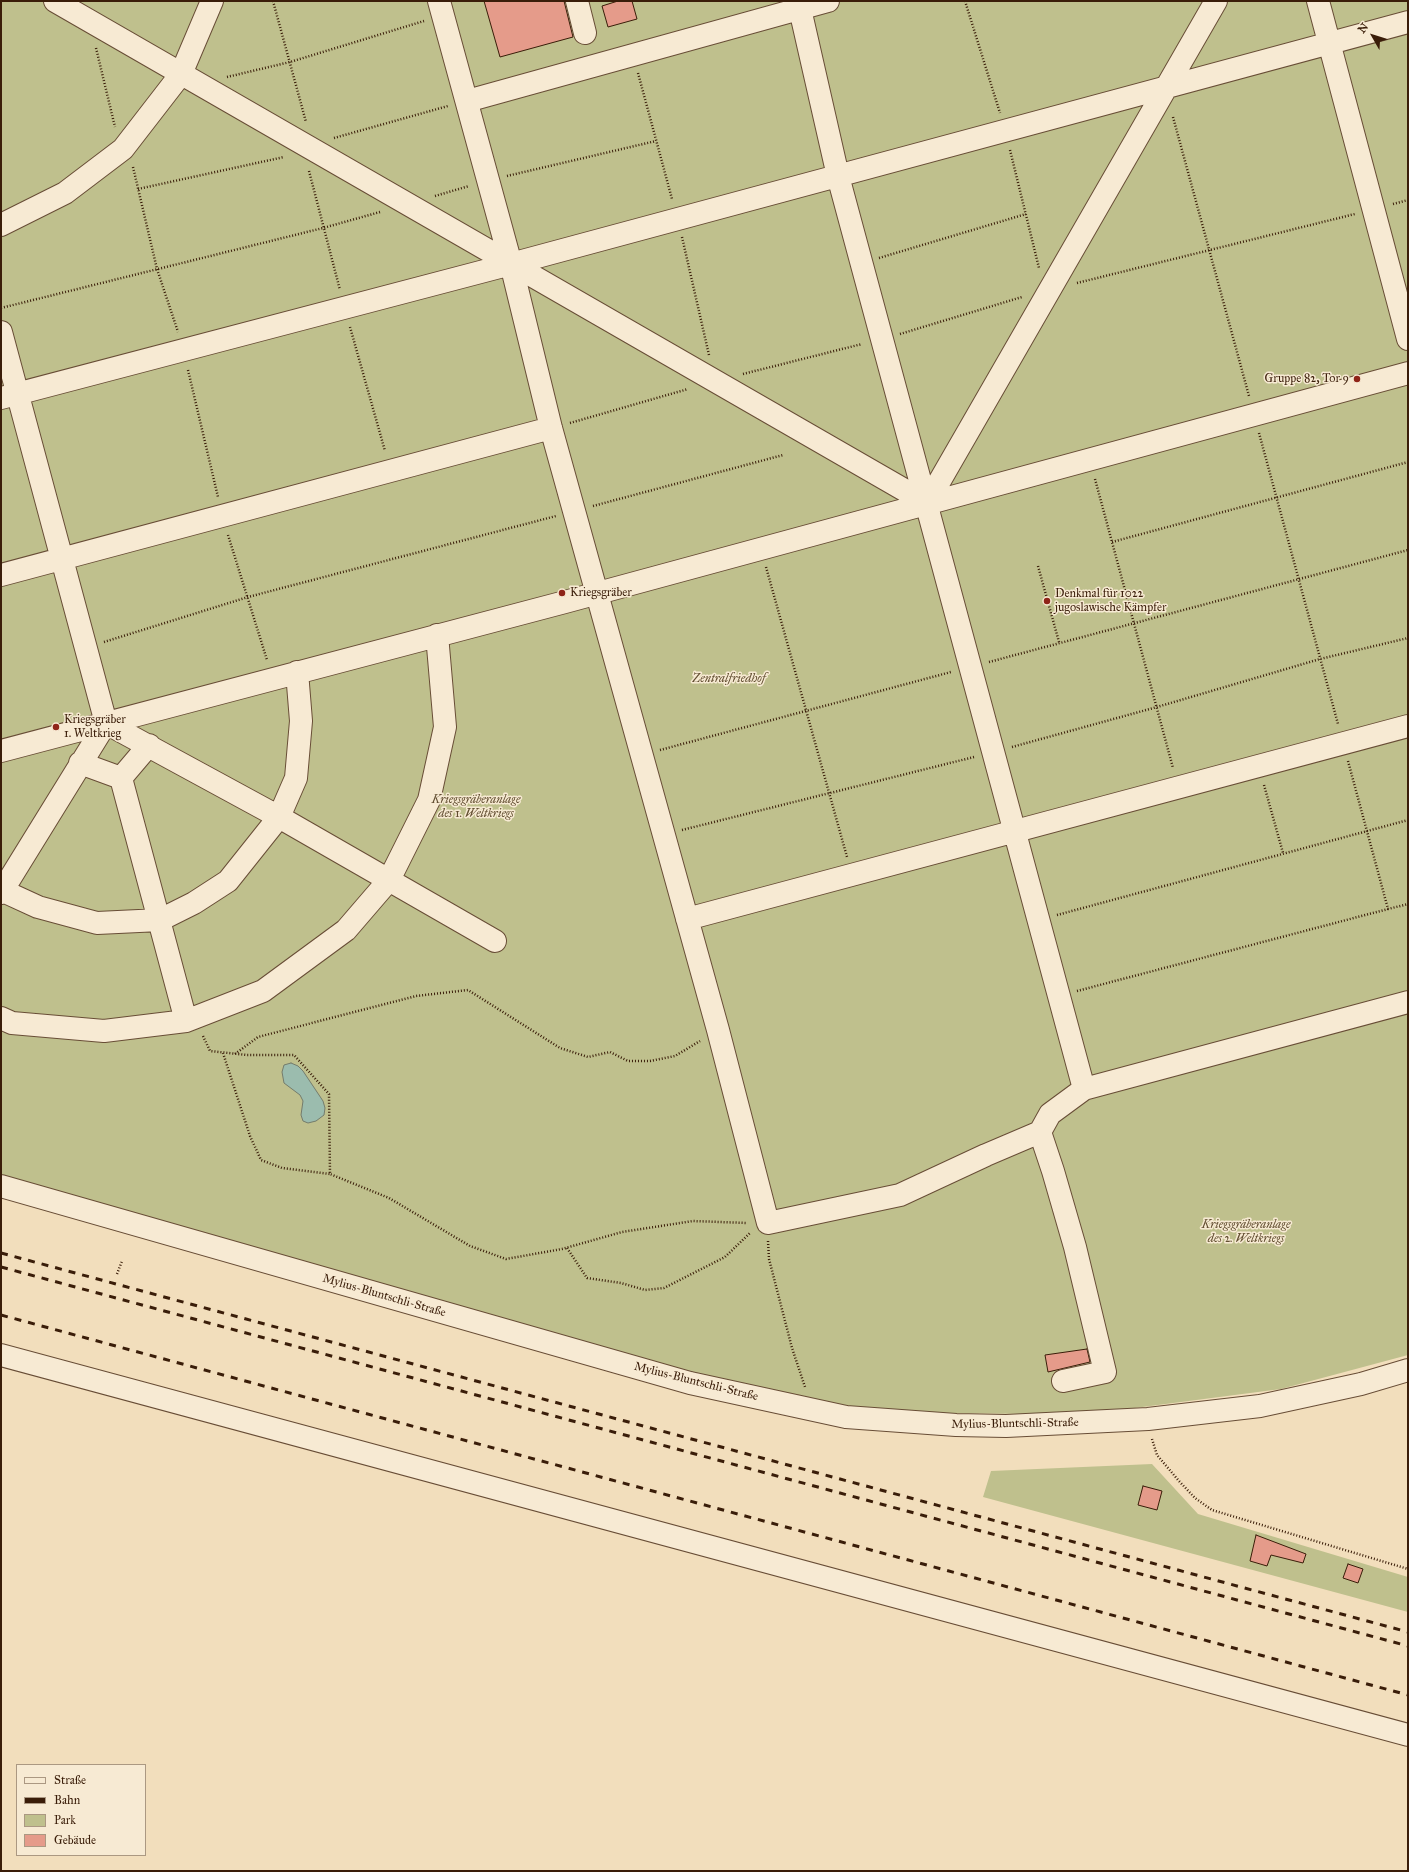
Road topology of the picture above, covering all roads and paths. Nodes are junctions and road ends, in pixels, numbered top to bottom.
1 (55, 1) edge
2 (212, 1) edge
3 (577, 1) edge
4 (828, 1) edge
5 (1216, 1) edge
6 (1318, 1) edge
7 (441, 8) edge
8 (800, 9) junction
9 (1408, 22) edge
10 (585, 33) dead end
11 (1329, 44) junction
12 (633, 55) junction
13 (189, 79) junction
14 (1164, 94) junction
15 (467, 102) junction
16 (656, 141) junction
17 (838, 176) junction
18 (488, 180) junction
19 (1408, 200) edge
20 (407, 204) junction
21 (1374, 210) junction
22 (1026, 214) dead end
23 (678, 219) junction
24 (1, 225) edge
25 (1210, 251) junction
26 (862, 263) junction
27 (511, 264) junction
28 (1052, 289) junction
29 (1, 308) edge
30 (344, 308) junction
31 (1, 332) edge
32 (1408, 339) edge
33 (1408, 373) edge
34 (715, 381) junction
35 (9, 396) edge
36 (1254, 415) junction
37 (551, 428) junction
38 (783, 455) dead end
39 (1089, 459) junction
40 (1408, 462) edge
41 (391, 471) junction
42 (1276, 498) junction
43 (927, 503) junction
44 (575, 511) junction
45 (1112, 542) junction
46 (761, 548) junction
47 (1408, 550) edge
48 (62, 559) junction
49 (1038, 566) dead end
50 (1, 576) edge
51 (1298, 580) junction
52 (598, 593) junction
53 (1135, 624) junction
54 (437, 635) junction
55 (1408, 638) edge
56 (1059, 642) junction
57 (86, 648) junction
58 (1320, 659) junction
59 (971, 667) junction
60 (297, 672) junction
61 (1157, 707) junction
62 (806, 710) junction
63 (106, 723) junction
64 (1408, 726) edge
65 (1344, 743) junction
66 (149, 745) junction
67 (1, 751) edge
68 (994, 752) junction
69 (642, 754) junction
70 (80, 763) junction
71 (1260, 767) junction
72 (121, 778) junction
73 (1178, 787) junction
74 (829, 794) junction
75 (279, 817) junction
76 (1408, 820) edge
77 (1015, 831) junction
78 (1367, 831) junction
79 (664, 835) junction
80 (1283, 853) junction
81 (852, 875) junction
82 (389, 880) junction
83 (1, 891) edge
84 (1408, 904) edge
85 (1388, 909) junction
86 (687, 919) junction
87 (1039, 919) junction
88 (160, 920) junction
89 (495, 941) dead end
90 (1059, 996) junction
91 (1408, 1002) edge
92 (1, 1018) edge
93 (190, 1019) junction
94 (718, 1030) junction
95 (223, 1053) junction
96 (235, 1054) junction
97 (1084, 1089) junction
98 (1040, 1132) junction
99 (330, 1174) junction
100 (1, 1186) edge
101 (764, 1223) junction
102 (567, 1248) junction
103 (122, 1261) dead end
104 (117, 1274) dead end
105 (1, 1355) edge
106 (1408, 1370) edge
107 (1063, 1381) dead end
108 (805, 1387) dead end
109 (1148, 1419) junction
110 (1408, 1569) edge
111 (1408, 1735) edge

1 - 13 street
2 - 13 street
3 - 10 street
4 - 8 street
5 - 14 street
6 - 11 street
7 - 13 path
7 - 15 street
8 - 12 street
8 - 17 street
9 - 11 street
11 - 14 street
11 - 21 street
12 - 15 street
12 - 16 path
13 - 20 street
13 - 24 street
14 - 17 street
14 - 25 path
14 - 28 street
15 - 18 street
16 - 18 path
16 - 23 path
17 - 23 street
17 - 26 street
18 - 20 path
18 - 27 street
19 - 21 path
20 - 27 street
20 - 29 path
21 - 25 path
21 - 32 street
22 - 26 path
23 - 27 street
23 - 34 path
25 - 28 path
25 - 36 path
26 - 43 street
27 - 30 street
27 - 34 street
27 - 37 street
28 - 43 street
30 - 35 street
30 - 41 path
31 - 35 street
33 - 36 street
34 - 37 path
34 - 43 street
35 - 48 street
36 - 39 street
36 - 42 path
37 - 41 street
37 - 44 street
38 - 44 path
39 - 43 street
39 - 45 path
40 - 42 path
41 - 48 street
42 - 45 path
42 - 51 path
43 - 46 street
43 - 59 street
44 - 52 street
44 - 57 path
45 - 53 path
46 - 52 street
46 - 62 path
47 - 51 path
48 - 50 street
48 - 57 street
49 - 56 path
51 - 53 path
51 - 58 path
52 - 54 street
52 - 69 street
53 - 56 path
53 - 61 path
54 - 60 street
54 - 82 street
55 - 58 path
56 - 59 path
57 - 63 street
58 - 61 path
58 - 65 path
59 - 62 path
59 - 68 street
60 - 63 street
60 - 75 street
61 - 68 path
61 - 73 path
62 - 69 path
62 - 74 path
63 - 66 street
63 - 67 street
63 - 70 street
64 - 65 street
65 - 71 street
65 - 78 path
66 - 72 street
66 - 75 street
68 - 74 path
68 - 77 street
69 - 79 street
70 - 72 street
70 - 83 street
71 - 73 street
71 - 80 path
72 - 88 street
73 - 77 street
74 - 79 path
74 - 81 path
75 - 82 street
75 - 88 street
76 - 78 path
77 - 81 street
77 - 87 street
78 - 80 path
78 - 85 path
79 - 86 street
80 - 87 path
81 - 86 street
82 - 89 street
82 - 93 street
83 - 88 street
84 - 85 path
85 - 90 path
86 - 94 street
87 - 90 street
88 - 93 street
90 - 97 street
91 - 97 street
92 - 93 street
93 - 95 path
94 - 96 path
94 - 101 street
95 - 96 path
95 - 99 path
96 - 99 path
97 - 98 street
98 - 101 street
98 - 107 street
99 - 102 path
100 - 109 street, Mylius-Bluntschli-Straße
101 - 102 path
101 - 102 path
101 - 108 path
103 - 104 path
105 - 111 street
106 - 109 street, Mylius-Bluntschli-Straße
109 - 110 path

